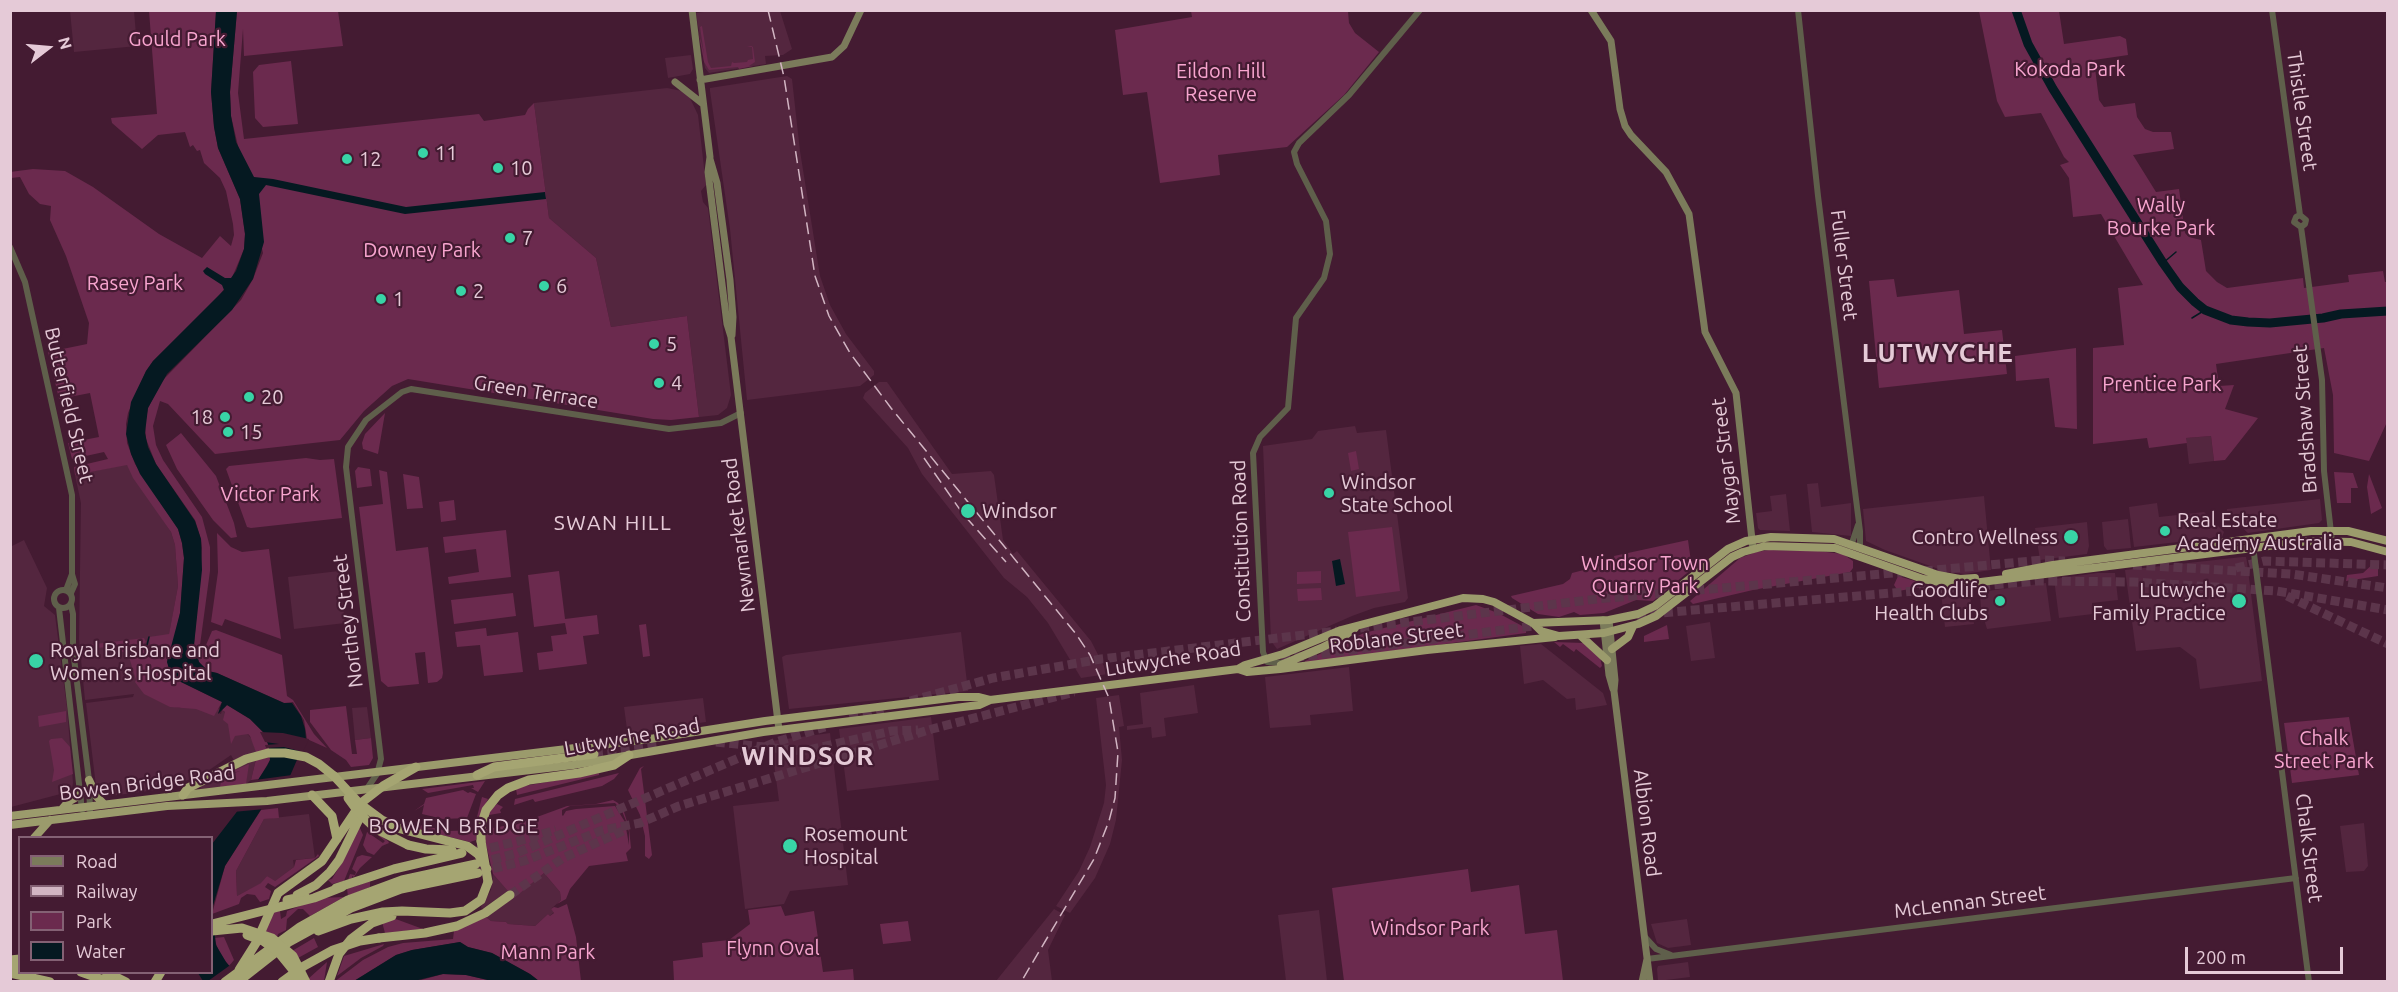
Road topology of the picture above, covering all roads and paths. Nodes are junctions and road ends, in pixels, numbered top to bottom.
1 (692, 10) edge
2 (861, 10) edge
3 (1420, 10) edge
4 (1591, 10) edge
5 (1798, 10) edge
6 (2272, 10) edge
7 (700, 80) junction
8 (675, 82) dead end
9 (703, 104) junction
10 (10, 247) edge
11 (2310, 294) joint
12 (741, 413) junction
13 (348, 447) joint
14 (2331, 530) junction
15 (2336, 541) junction
16 (2388, 541) edge
17 (2253, 543) junction
18 (1753, 544) junction
19 (1854, 548) junction
20 (2386, 552) edge
21 (68, 592) junction
22 (71, 605) junction
23 (59, 608) junction
24 (1606, 620) junction
25 (1533, 623) junction
26 (1633, 626) junction
27 (1355, 628) junction
28 (1607, 632) junction
29 (1559, 636) junction
30 (1581, 636) junction
31 (1612, 649) junction
32 (1265, 660) junction
33 (1607, 660) junction
34 (1286, 663) junction
35 (1238, 669) junction
36 (1272, 669) junction
37 (1614, 691) junction
38 (990, 700) junction
39 (778, 719) junction
40 (779, 730) junction
41 (594, 754) tunnel mouth
42 (629, 755) junction
43 (416, 766) junction
44 (378, 771) junction
45 (477, 775) junction
46 (334, 776) junction
47 (89, 780) junction
48 (288, 782) joint
49 (383, 786) junction
50 (368, 787) junction
51 (80, 795) junction
52 (183, 795) junction
53 (312, 795) junction
54 (278, 799) joint
55 (368, 799) junction
56 (104, 804) junction
57 (62, 810) junction
58 (87, 811) junction
59 (10, 816) edge
60 (30, 818) junction
61 (50, 820) junction
62 (10, 825) edge
63 (34, 836) edge
64 (35, 836) edge
65 (337, 839) junction
66 (480, 868) junction
67 (2296, 878) junction
68 (342, 887) junction
69 (510, 895) tunnel mouth
70 (287, 900) junction
71 (415, 912) junction
72 (213, 918) edge
73 (213, 924) edge
74 (314, 926) junction
75 (213, 933) edge
76 (213, 933) edge
77 (1645, 937) junction
78 (379, 938) junction
79 (1673, 956) junction
80 (1647, 959) junction
81 (10, 973) edge
82 (87, 974) edge
83 (110, 974) edge
84 (238, 977) edge
85 (48, 981) edge
86 (108, 981) edge
87 (126, 981) edge
88 (225, 981) edge
89 (282, 981) edge
90 (296, 981) edge
91 (306, 981) edge
92 (329, 981) edge
93 (1642, 981) edge
94 (1650, 981) edge
95 (2309, 981) edge

1 - 7 main road, Newmarket Road
2 - 7 main road
3 - 32 street, Constitution Road
4 - 18 main road, Maygar Street
5 - 19 street, Fuller Street
6 - 11 street, Thistle Street
7 - 9 main road, Newmarket Road
8 - 9 main road
9 - 12 main road, Newmarket Road
10 - 21 street, Butterfield Street
11 - 14 street, Bradshaw Street
12 - 13 street, Green Terrace
12 - 39 main road, Newmarket Road
13 - 44 street, Northey Street
14 - 15 street, Bradshaw Street
14 - 16 highway, Lutwyche Road
14 - 17 highway, Lutwyche Road
15 - 17 highway, Lutwyche Road
15 - 20 highway, Lutwyche Road
17 - 19 highway, Lutwyche Road
17 - 67 street, Chalk Street
18 - 19 highway, Lutwyche Road
18 - 24 highway, Lutwyche Road
18 - 26 highway, Lutwyche Road
21 - 22 street
21 - 23 street
22 - 23 street
22 - 47 street
23 - 51 street
24 - 25 highway, Lutwyche Road
24 - 28 main road, Albion Road
25 - 27 highway, Lutwyche Road
25 - 29 highway, Lutwyche Road
26 - 28 highway, Lutwyche Road
26 - 31 highway
27 - 32 highway, Lutwyche Road
27 - 34 highway, Lutwyche Road
28 - 30 highway, Lutwyche Road
28 - 31 main road, Albion Road
28 - 33 main road, Albion Road
29 - 30 highway, Lutwyche Road
29 - 36 highway, Roblane Street
30 - 33 highway
31 - 37 main road, Albion Road
32 - 34 street
32 - 35 highway, Lutwyche Road
33 - 37 main road, Albion Road
34 - 36 highway, Lutwyche Road
35 - 36 highway, Roblane Street
35 - 38 highway, Lutwyche Road
37 - 77 main road, Albion Road
38 - 39 highway, Lutwyche Road
38 - 40 highway, Lutwyche Road
39 - 40 main road, Newmarket Road
39 - 43 highway, Lutwyche Road
40 - 42 highway, Lutwyche Road
41 - 45 highway
42 - 45 highway, Lutwyche Road
42 - 66 highway, bridge
43 - 44 highway, Lutwyche Road
43 - 49 highway
44 - 48 highway, Lutwyche Road
44 - 50 street
45 - 49 highway, Lutwyche Road
46 - 52 highway
46 - 66 highway, bridge
46 - 68 highway, bridge
47 - 56 highway
47 - 58 street
48 - 52 highway, Bowen Bridge Road
49 - 50 highway, Lutwyche Road
49 - 55 highway
50 - 53 highway, Lutwyche Road
51 - 57 highway
51 - 58 street
52 - 56 highway, Bowen Bridge Road
53 - 54 highway, Lutwyche Road
53 - 65 highway
54 - 58 highway, Bowen Bridge Road
55 - 65 highway
55 - 70 highway
56 - 58 highway, Bowen Bridge Road
57 - 58 highway, Bowen Bridge Road
57 - 60 highway, Bowen Bridge Road
58 - 61 highway, Bowen Bridge Road
59 - 60 highway, Bowen Bridge Road
60 - 61 highway, Bowen Bridge Road
60 - 62 highway, Bowen Bridge Road
60 - 63 main road
61 - 64 highway
65 - 84 highway
66 - 71 highway, bridge
66 - 74 highway
67 - 79 street, McLennan Street
67 - 95 street, Chalk Street
68 - 70 highway, bridge
68 - 73 highway, bridge
69 - 78 highway
70 - 72 highway
71 - 74 highway
71 - 92 highway, bridge
74 - 84 highway
75 - 90 highway, bridge
76 - 91 highway, bridge
77 - 79 street
77 - 80 main road, Albion Road
78 - 89 highway, bridge
78 - 90 highway, bridge
79 - 80 street, McLennan Street
80 - 93 main road
80 - 94 main road, Albion Road
81 - 85 highway
82 - 86 highway
83 - 87 highway
84 - 88 highway

